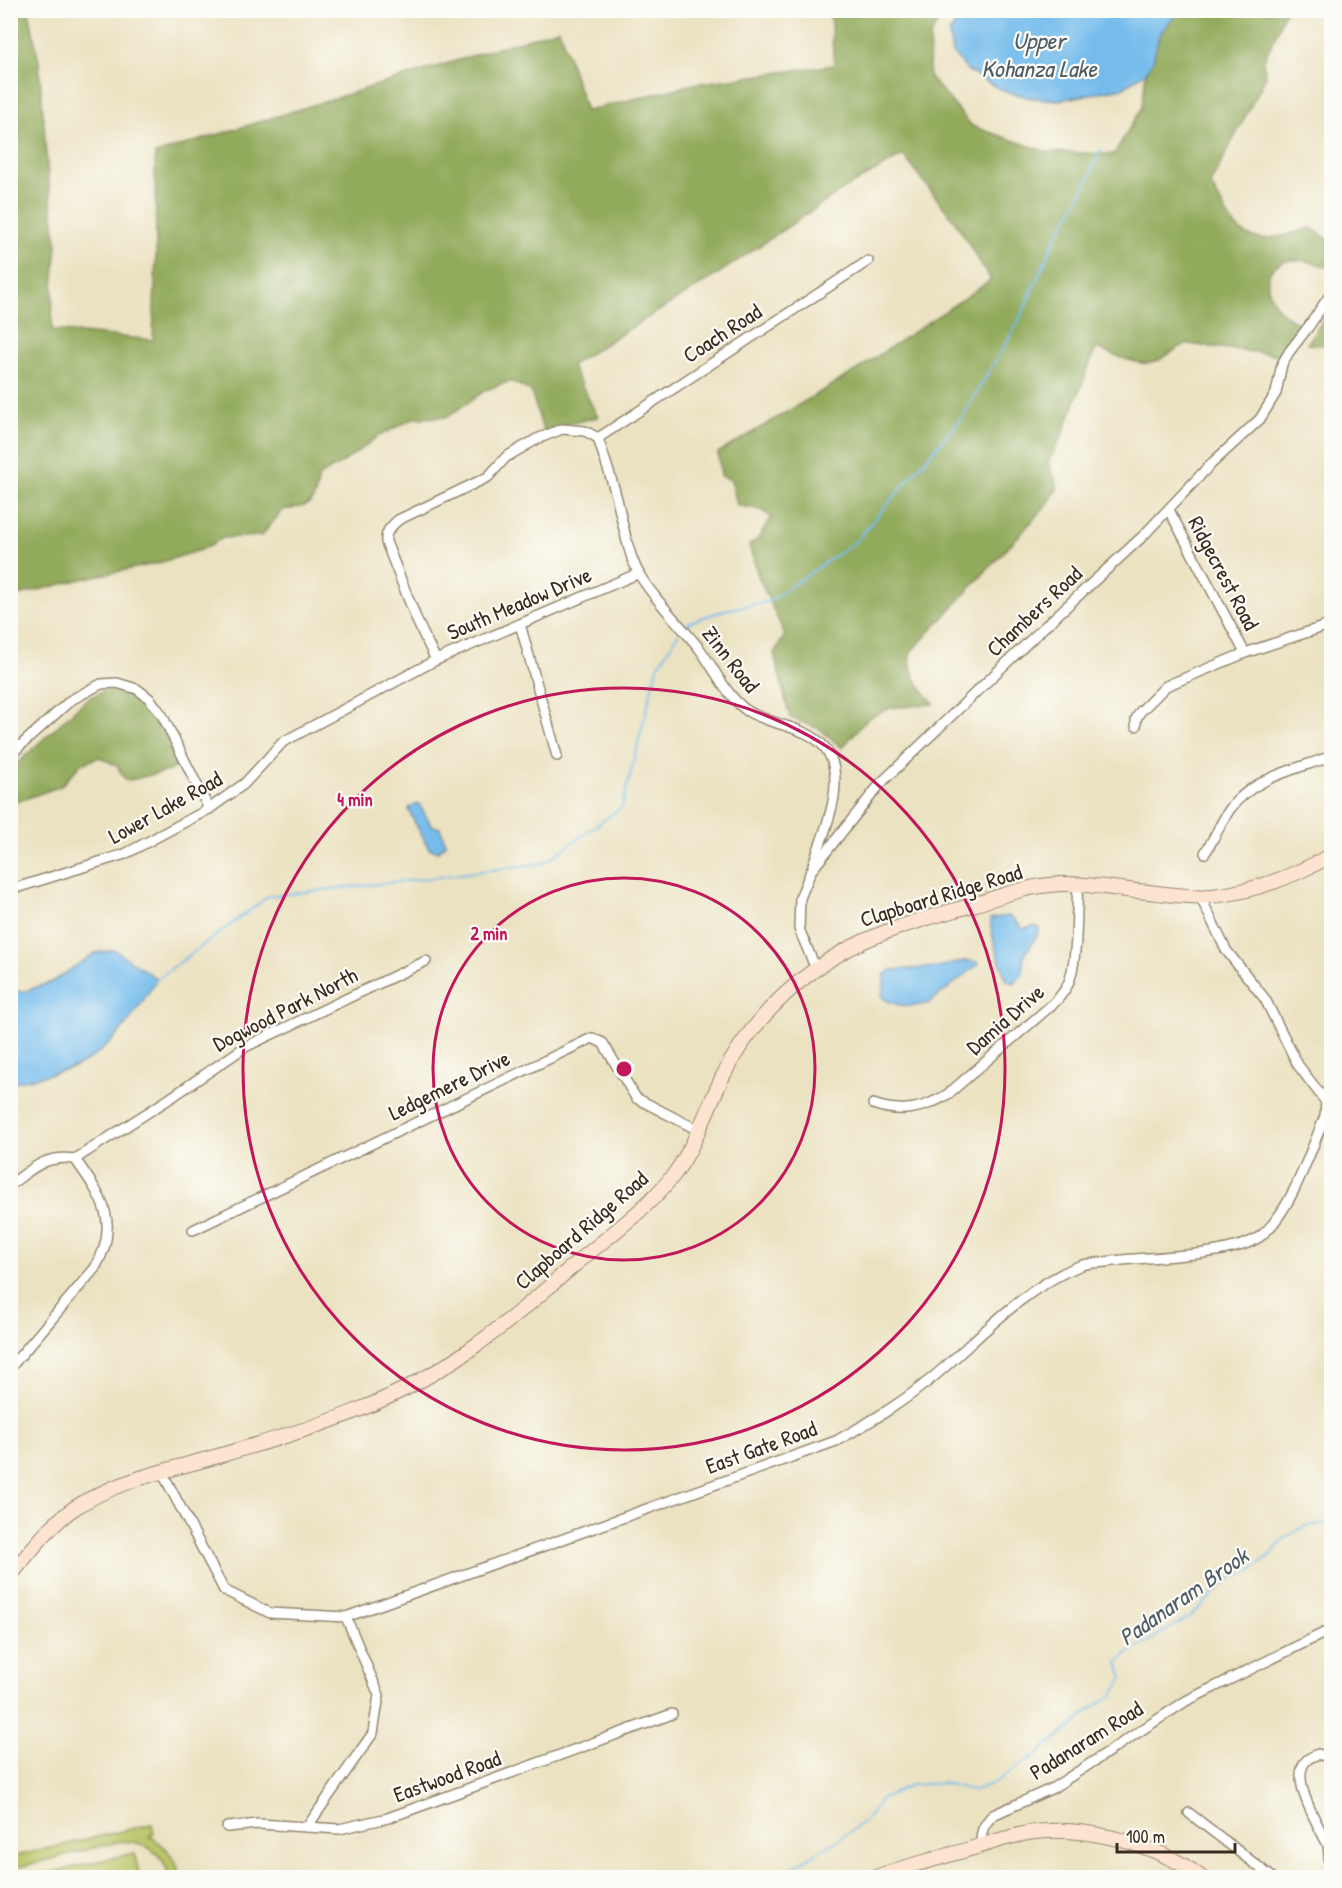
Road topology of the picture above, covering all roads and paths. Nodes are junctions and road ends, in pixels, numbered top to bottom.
1 (868, 261) dead end
2 (1332, 292) edge
3 (598, 438) junction
4 (1169, 510) junction
5 (639, 573) junction
6 (520, 624) junction
7 (1332, 624) edge
8 (1245, 654) junction
9 (436, 660) junction
10 (1136, 726) dead end
11 (10, 756) edge
12 (556, 756) dead end
13 (1332, 756) edge
14 (209, 809) junction
15 (1206, 853) dead end
16 (1332, 855) edge
17 (811, 871) junction
18 (1078, 885) junction
19 (19, 887) dead end
20 (1200, 896) junction
21 (426, 961) dead end
22 (816, 969) junction
23 (1329, 1101) edge
24 (873, 1104) dead end
25 (698, 1130) junction
26 (75, 1159) junction
27 (10, 1185) edge
28 (193, 1230) dead end
29 (10, 1368) edge
30 (162, 1472) junction
31 (10, 1576) edge
32 (346, 1617) junction
33 (1332, 1629) edge
34 (672, 1714) dead end
35 (1332, 1758) edge
36 (1189, 1813) dead end
37 (1332, 1819) edge
38 (227, 1827) dead end
39 (307, 1827) junction
40 (1328, 1845) junction
41 (981, 1846) junction
42 (873, 1878) edge
43 (1202, 1878) edge
44 (1273, 1878) edge
45 (1331, 1878) edge

1 - 3 street, Coach Road
2 - 4 street, Chambers Road
3 - 5 street, Zinn Road
3 - 9 street, South Meadow Drive
4 - 8 street, Ridgecrest Road
4 - 17 street, Chambers Road
5 - 6 street, South Meadow Drive
5 - 17 street, Zinn Road
6 - 9 street, South Meadow Drive
6 - 12 street
7 - 8 street, Ridgecrest Road
8 - 10 street, Ridgecrest Road
9 - 14 street, Lower Lake Road
11 - 14 street
13 - 15 street
14 - 19 street, Lower Lake Road
16 - 20 main road, Clapboard Ridge Road
17 - 22 street, Chambers Road
18 - 20 main road, Clapboard Ridge Road
18 - 22 main road, Clapboard Ridge Road
18 - 24 street, Damia Drive
20 - 23 street
21 - 26 street, Dogwood Park North
22 - 25 main road, Clapboard Ridge Road
23 - 32 street, East Gate Road
25 - 28 street, Ledgemere Drive
25 - 30 main road, Clapboard Ridge Road
26 - 27 street
26 - 29 street
30 - 31 main road, Clapboard Ridge Road
30 - 32 street, East Gate Road
32 - 39 street
33 - 41 street, Padanaram Road
34 - 39 street, Eastwood Road
35 - 40 street
36 - 44 street
37 - 40 street
38 - 39 street, Eastwood Road
40 - 45 street
41 - 42 main road
41 - 43 main road

